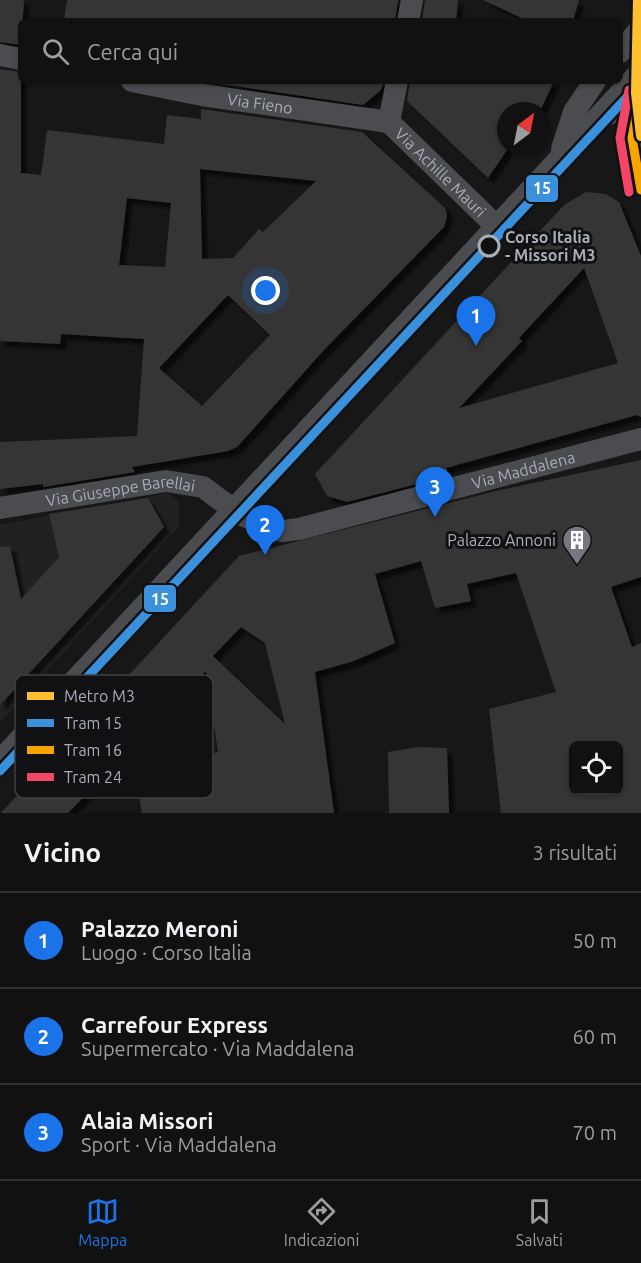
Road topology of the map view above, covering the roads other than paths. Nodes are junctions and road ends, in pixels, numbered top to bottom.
1 (412, 0) edge
2 (409, 18) edge
3 (641, 28) edge
4 (623, 49) edge
5 (0, 55) edge
6 (18, 58) edge
7 (641, 71) edge
8 (147, 84) edge
9 (396, 84) edge
10 (593, 84) edge
11 (641, 100) edge
12 (389, 122) junction
13 (589, 124) junction
14 (641, 136) edge
15 (559, 157) junction
16 (641, 161) edge
17 (496, 226) junction
18 (641, 439) edge
19 (0, 508) edge
20 (234, 510) junction
21 (80, 675) edge
22 (15, 745) edge
23 (0, 761) edge

1 - 2 street
3 - 4 street
5 - 6 street
7 - 13 street
8 - 12 street, Via Fieno
9 - 12 street, Via Achille Mauri
10 - 15 street
11 - 13 street
12 - 17 street, Via Achille Mauri
13 - 15 street
14 - 16 street
15 - 17 street
17 - 20 street
18 - 20 street, Via Maddalena
19 - 20 street, Via Giuseppe Barellai
20 - 21 street
22 - 23 street

